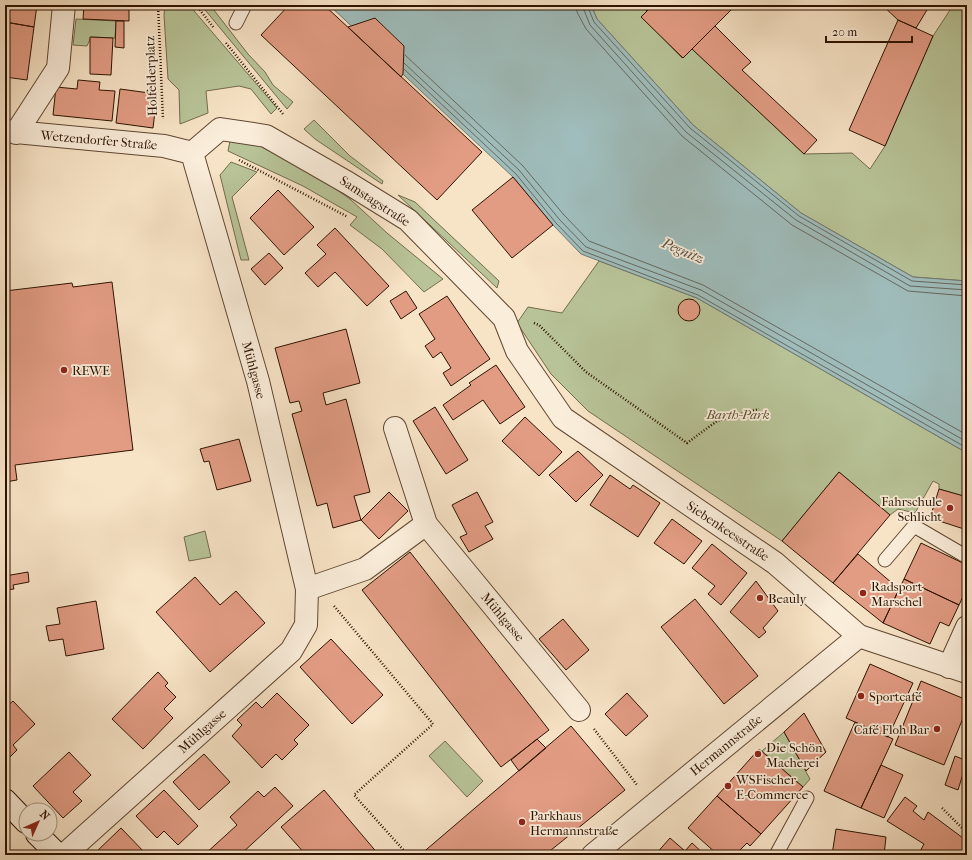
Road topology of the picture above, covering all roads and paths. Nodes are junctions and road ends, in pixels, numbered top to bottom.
1 (64, 5) edge
2 (158, 5) edge
3 (196, 5) edge
4 (245, 5) edge
5 (236, 23) dead end
6 (215, 29) dead end
7 (225, 41) dead end
8 (288, 120) dead end
9 (10, 132) edge
10 (164, 146) junction
11 (198, 148) junction
12 (348, 217) dead end
13 (531, 322) dead end
14 (517, 351) joint
15 (759, 409) dead end
16 (395, 428) dead end
17 (426, 524) junction
18 (967, 557) edge
19 (885, 560) dead end
20 (312, 587) junction
21 (967, 627) edge
22 (859, 636) junction
23 (958, 669) edge
24 (579, 710) joint
25 (807, 798) dead end
26 (5, 800) edge
27 (652, 806) junction
28 (942, 808) dead end
29 (18, 814) edge
30 (967, 833) edge
31 (45, 842) edge
32 (407, 854) edge
33 (58, 855) edge
34 (64, 855) edge
35 (593, 855) edge
36 (776, 855) edge

1 - 9 street
2 - 10 path, Holfelderplatz
3 - 6 path
4 - 5 lane
7 - 8 path
9 - 10 street, Wetzendorfer Straße
10 - 11 street, Wetzendorfer Straße
11 - 12 path
11 - 14 street, Samstagstraße
11 - 20 street, Mühlgasse
13 - 15 path
14 - 22 street, Siebenkeesstraße
16 - 17 street, Mühlgasse
17 - 20 street
17 - 24 street, Mühlgasse
18 - 19 lane
20 - 32 path
20 - 34 street, Mühlgasse
21 - 23 street
22 - 23 street, Siebenkeesstraße
22 - 27 street, Hermannstraße
24 - 27 path
25 - 36 lane
26 - 29 street
27 - 35 street, Hermannstraße
28 - 30 path
31 - 33 street

